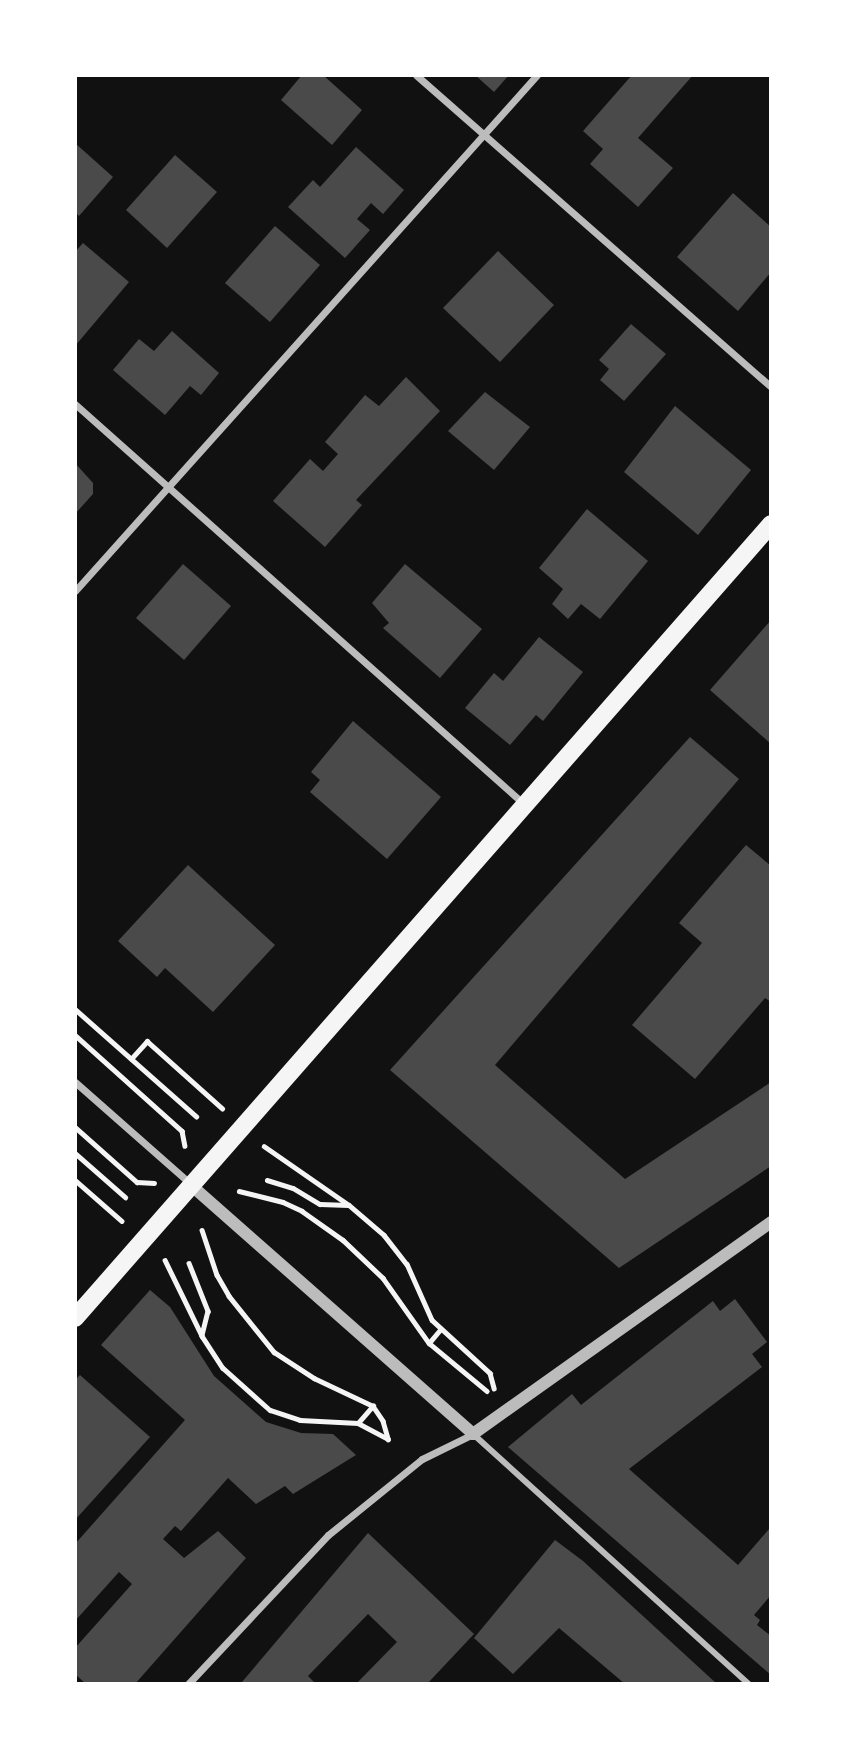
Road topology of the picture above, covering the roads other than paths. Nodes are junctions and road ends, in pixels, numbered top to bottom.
1 (416, 75) edge
2 (537, 75) edge
3 (483, 135) junction
4 (771, 387) edge
5 (75, 404) edge
6 (168, 487) junction
7 (771, 524) edge
8 (75, 591) edge
9 (524, 805) junction
10 (75, 1082) edge
11 (192, 1186) junction
12 (771, 1222) edge
13 (75, 1318) edge
14 (473, 1434) junction
15 (188, 1684) edge
16 (748, 1684) edge

1 - 3 street
2 - 3 street
3 - 4 street
3 - 6 street
5 - 6 street
6 - 8 street
6 - 9 street
7 - 9 main road
9 - 11 main road
10 - 11 street
11 - 13 main road
11 - 14 street
12 - 14 street
14 - 15 street
14 - 16 street

